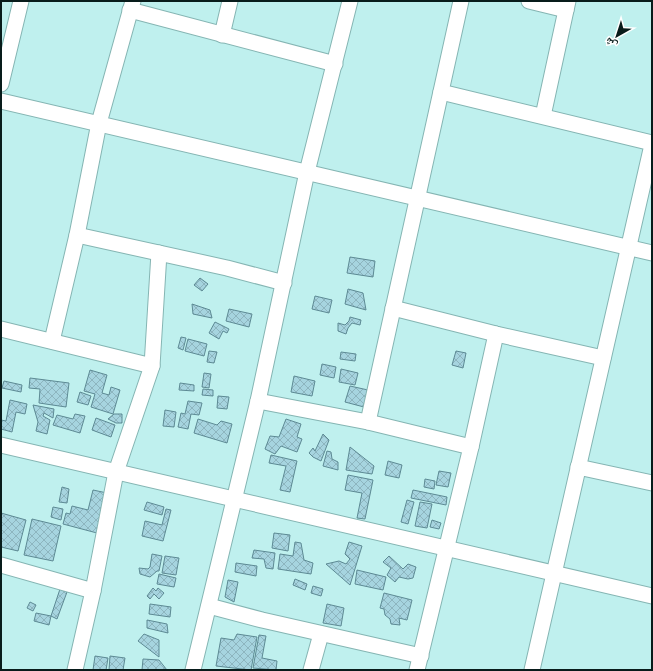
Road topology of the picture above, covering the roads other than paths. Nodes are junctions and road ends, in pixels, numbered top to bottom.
1 (21, 1) edge
2 (230, 1) edge
3 (350, 1) edge
4 (461, 1) edge
5 (529, 1) edge
6 (567, 5) edge
7 (132, 6) edge
8 (222, 35) junction
9 (335, 64) junction
10 (1, 84) edge
11 (441, 92) junction
12 (1, 100) edge
13 (543, 116) junction
14 (99, 123) junction
15 (652, 144) edge
16 (307, 172) junction
17 (418, 198) junction
18 (77, 235) junction
19 (629, 247) junction
20 (159, 253) junction
21 (652, 253) edge
22 (284, 283) junction
23 (393, 308) junction
24 (1, 329) edge
25 (496, 334) junction
26 (52, 341) junction
27 (603, 358) junction
28 (152, 366) junction
29 (258, 401) junction
30 (368, 422) junction
31 (1, 445) edge
32 (471, 447) junction
33 (578, 467) junction
34 (116, 472) junction
35 (652, 483) edge
36 (235, 499) junction
37 (447, 548) junction
38 (1, 565) edge
39 (554, 573) junction
40 (93, 590) junction
41 (652, 596) edge
42 (210, 606) junction
43 (321, 634) junction
44 (419, 663) edge
45 (74, 670) edge
46 (193, 670) edge
47 (311, 670) edge
48 (532, 670) edge

1 - 10 street
2 - 8 street
3 - 9 street
4 - 11 street
5 - 6 street
6 - 13 street
7 - 8 street
7 - 14 street
8 - 9 street
9 - 16 street
11 - 13 street
11 - 17 street
12 - 14 street
13 - 15 street
14 - 16 street
14 - 18 street
15 - 19 street
16 - 17 street
16 - 22 street
17 - 19 street
17 - 23 street
18 - 20 street
18 - 26 street
19 - 21 street
19 - 27 street
20 - 22 street
20 - 28 street
22 - 29 street
23 - 25 street
23 - 30 street
24 - 26 street
25 - 27 street
25 - 32 street
26 - 28 street
27 - 33 street
28 - 34 street
29 - 30 street
29 - 36 street
30 - 32 street
31 - 34 street
32 - 37 street
33 - 35 street
33 - 39 street
34 - 36 street
34 - 40 street
36 - 37 street
36 - 42 street
37 - 39 street
37 - 44 street
38 - 40 street
39 - 41 street
39 - 48 street
40 - 45 street
42 - 43 street
42 - 46 street
43 - 44 street
43 - 47 street

